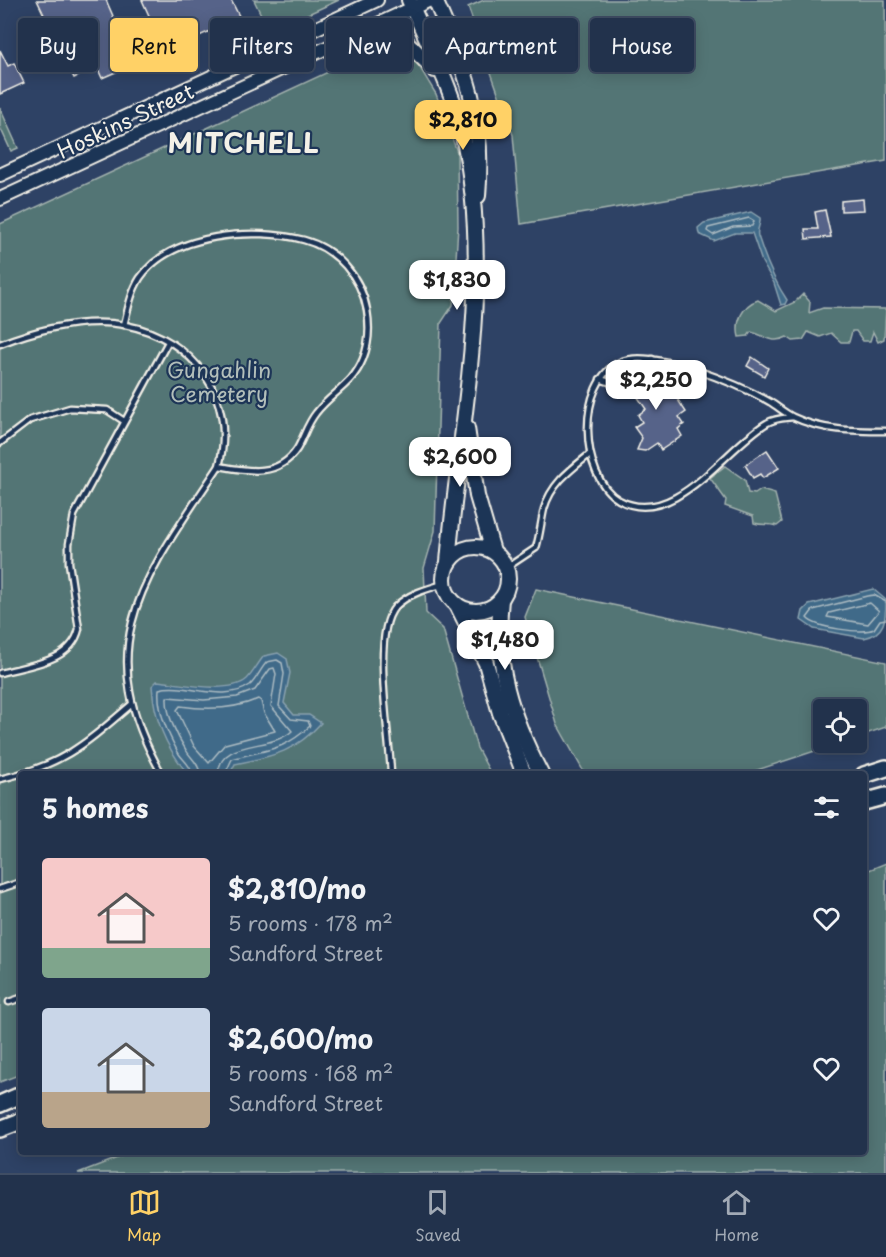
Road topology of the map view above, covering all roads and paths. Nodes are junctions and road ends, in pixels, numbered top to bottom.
1 (377, 0) edge
2 (433, 0) edge
3 (411, 4) edge
4 (387, 18) edge
5 (412, 47) edge
6 (326, 48) edge
7 (448, 90) junction
8 (0, 175) edge
9 (0, 199) edge
10 (475, 209) junction
11 (124, 325) junction
12 (168, 342) junction
13 (0, 344) edge
14 (653, 358) junction
15 (639, 367) dead end
16 (600, 379) junction
17 (619, 381) dead end
18 (465, 414) junction
19 (793, 417) junction
20 (124, 421) junction
21 (886, 431) edge
22 (0, 443) edge
23 (590, 454) junction
24 (219, 466) junction
25 (493, 551) junction
26 (448, 562) junction
27 (506, 568) junction
28 (444, 584) junction
29 (501, 599) junction
30 (457, 605) junction
31 (0, 673) edge
32 (132, 704) junction
33 (886, 768) edge
34 (32, 771) edge
35 (160, 771) edge
36 (391, 771) edge
37 (523, 771) edge
38 (540, 771) edge
39 (18, 774) edge
40 (867, 774) edge
41 (0, 779) edge
42 (886, 796) edge
43 (867, 801) edge
44 (18, 883) edge
45 (0, 889) edge
46 (18, 999) edge
47 (9, 1002) dead end
48 (18, 1096) edge
49 (0, 1104) edge
50 (18, 1122) edge
51 (0, 1129) edge

1 - 8 street, Hoskins Street
2 - 3 street, Hoskins Street
2 - 10 main road
3 - 4 street, Hoskins Street
3 - 7 main road
5 - 7 main road
6 - 9 street, Hoskins Street
7 - 10 main road
10 - 18 main road
11 - 12 lane
11 - 13 lane
11 - 24 lane
12 - 20 lane
12 - 24 lane
14 - 15 lane
14 - 16 lane
14 - 19 lane
16 - 17 lane
16 - 23 lane
18 - 25 main road
18 - 26 main road
19 - 21 lane
19 - 23 lane
20 - 22 lane
20 - 31 lane
23 - 27 lane
24 - 32 lane
25 - 26 main road
25 - 27 main road
26 - 28 main road
27 - 29 main road
28 - 30 main road
28 - 36 lane
29 - 30 main road
29 - 38 main road
30 - 37 main road
32 - 34 lane
32 - 35 lane
33 - 40 main road
39 - 41 lane
42 - 43 main road
44 - 45 lane
46 - 47 lane
48 - 49 main road
50 - 51 main road

